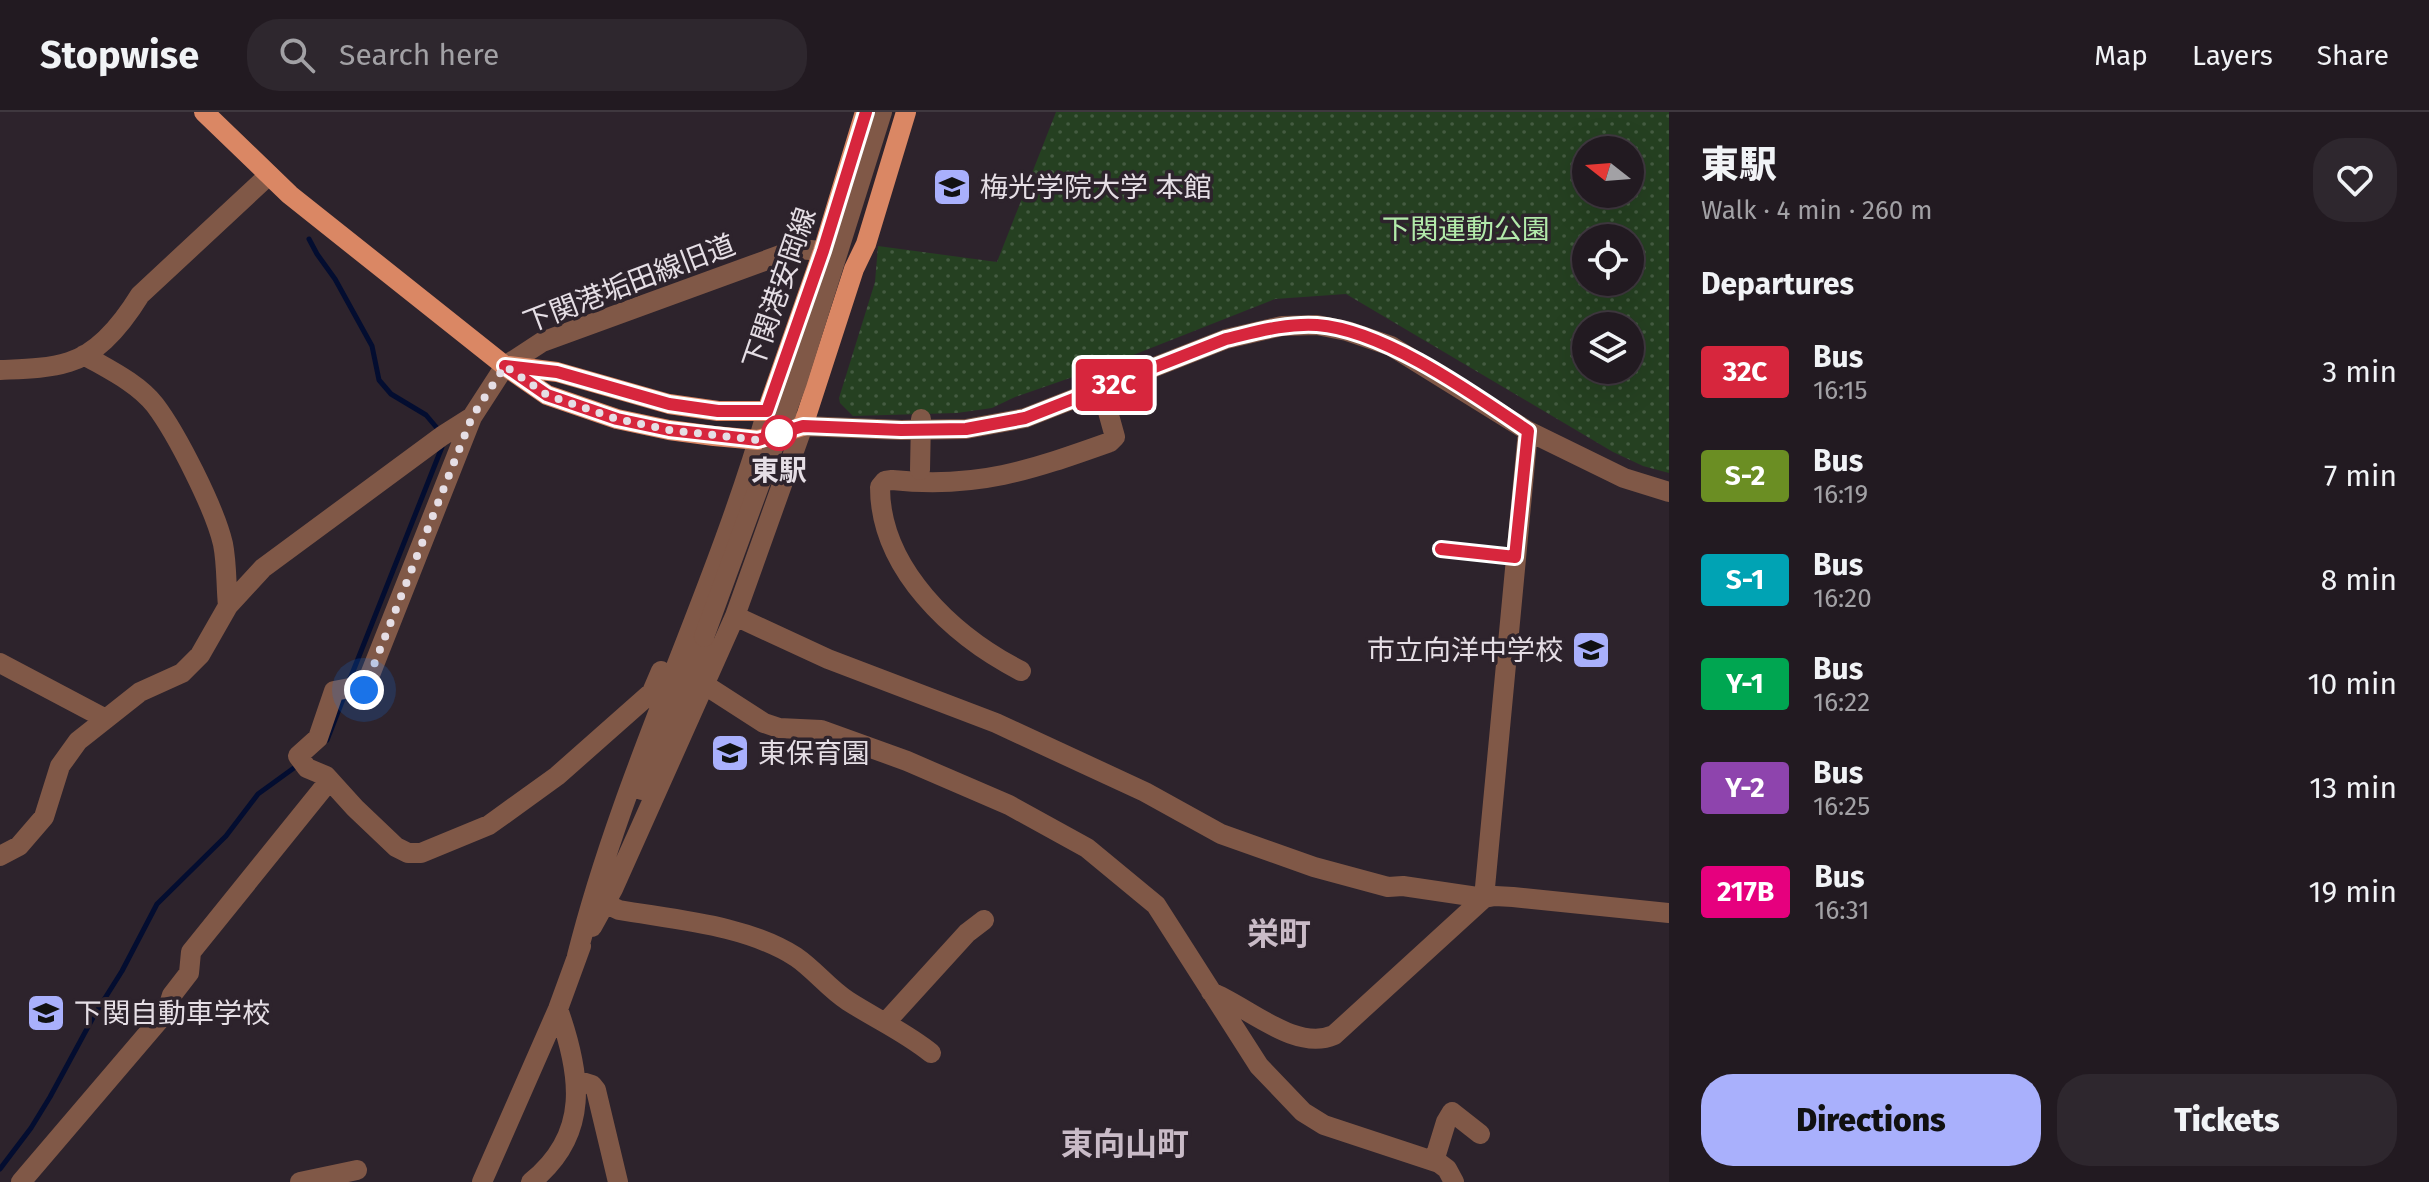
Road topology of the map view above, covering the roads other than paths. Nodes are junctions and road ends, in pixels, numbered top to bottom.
1 (865, 112) edge
2 (882, 112) edge
3 (906, 112) edge
4 (213, 116) edge
5 (269, 175) junction
6 (823, 251) junction
7 (84, 355) junction
8 (505, 366) junction
9 (0, 370) edge
10 (1102, 390) junction
11 (767, 411) junction
12 (472, 417) junction
13 (921, 419) dead end
14 (803, 426) junction
15 (1528, 431) junction
16 (758, 440) junction
17 (919, 477) junction
18 (1669, 492) edge
19 (228, 606) junction
20 (735, 616) junction
21 (681, 652) junction
22 (0, 663) edge
23 (1021, 671) dead end
24 (705, 685) junction
25 (104, 718) junction
26 (329, 781) junction
27 (0, 856) edge
28 (1484, 898) junction
29 (604, 903) junction
30 (1669, 913) edge
31 (984, 920) dead end
32 (577, 956) junction
33 (1211, 992) junction
34 (558, 1009) junction
35 (886, 1022) junction
36 (931, 1053) dead end
37 (576, 1080) junction
38 (1480, 1134) dead end
39 (491, 1161) junction
40 (1434, 1161) junction
41 (357, 1170) dead end
42 (21, 1182) edge
43 (300, 1182) edge
44 (475, 1182) edge
45 (482, 1182) edge
46 (531, 1182) edge
47 (618, 1182) edge
48 (1454, 1182) edge

1 - 6 main road, 下関港安岡線
2 - 32 street, bridge
3 - 14 main road
4 - 5 main road
5 - 7 street
5 - 8 main road
6 - 8 street, 下関港垢田線旧道
6 - 11 main road, 下関港安岡線
7 - 9 street
7 - 19 street
8 - 11 main road, 下関港安岡線
8 - 12 street
8 - 16 main road
10 - 14 street
10 - 15 street
10 - 17 street
11 - 14 street
11 - 16 street
12 - 19 street
12 - 26 street
13 - 17 street, bridge
14 - 16 main road
14 - 20 street
15 - 18 street
15 - 28 street
16 - 21 street
17 - 23 street
19 - 25 street
20 - 24 street
20 - 28 street
21 - 26 street
21 - 32 street
22 - 25 street
24 - 29 street
24 - 33 street
25 - 27 street
26 - 42 street
28 - 30 street
28 - 33 street
29 - 32 street
29 - 35 street
31 - 35 street
32 - 34 street
33 - 40 street
34 - 37 street
34 - 39 street
35 - 36 street
37 - 46 street
37 - 47 street
38 - 40 street
39 - 44 street
39 - 45 street
40 - 48 street
41 - 43 street

